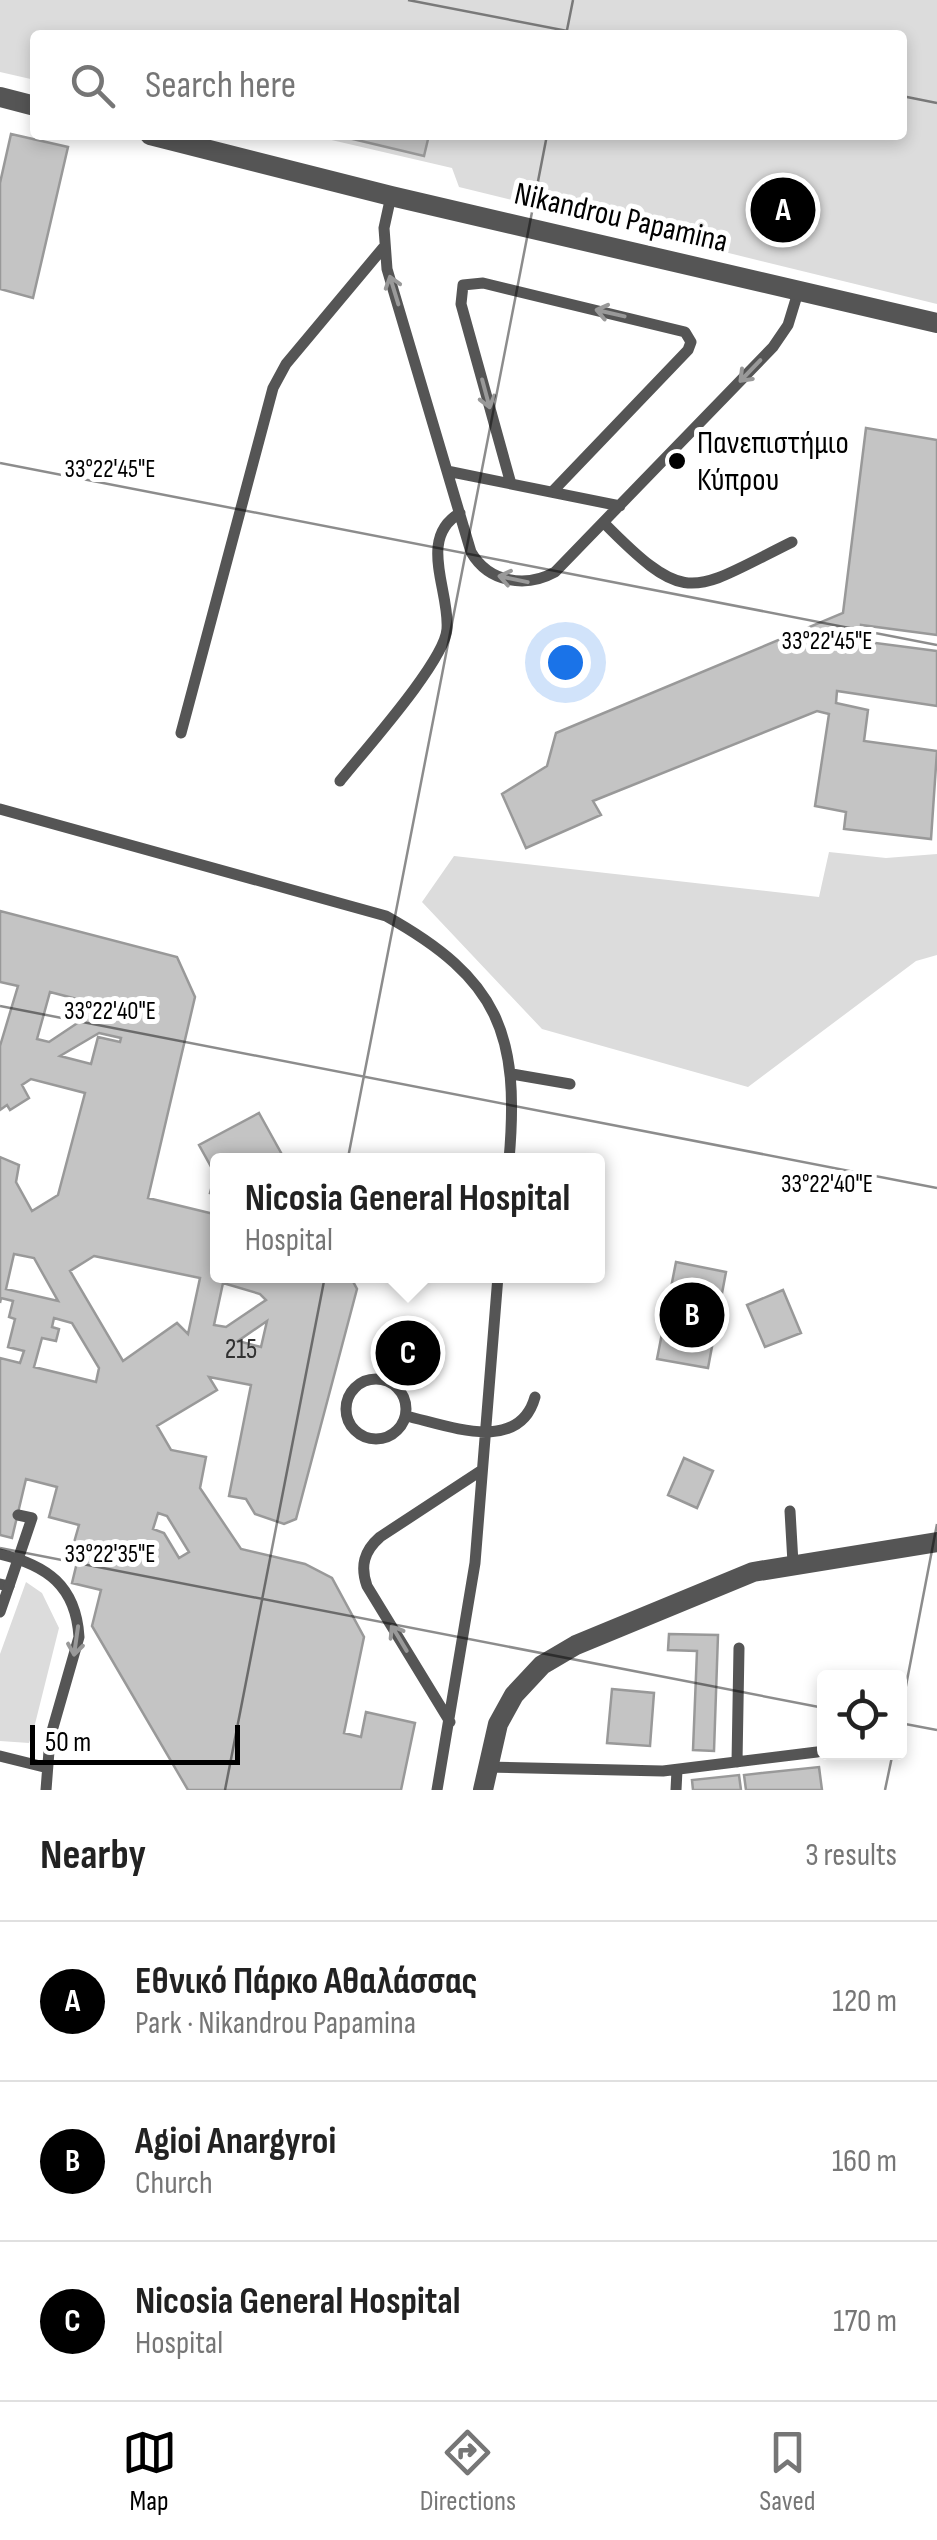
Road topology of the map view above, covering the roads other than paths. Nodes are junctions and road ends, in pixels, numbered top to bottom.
1 (0, 97) edge
2 (30, 105) edge
3 (170, 140) edge
4 (391, 196) junction
5 (383, 248) junction
6 (799, 289) junction
7 (937, 323) edge
8 (447, 471) junction
9 (511, 484) junction
10 (552, 492) junction
11 (620, 506) junction
12 (460, 513) junction
13 (604, 522) junction
14 (792, 542) dead end
15 (181, 732) dead end
16 (340, 782) dead end
17 (0, 809) edge
18 (512, 1074) junction
19 (570, 1084) dead end
20 (508, 1153) edge
21 (497, 1283) edge
22 (535, 1396) dead end
23 (406, 1416) junction
24 (484, 1434) junction
25 (482, 1470) junction
26 (790, 1511) dead end
27 (18, 1515) dead end
28 (937, 1542) edge
29 (0, 1554) edge
30 (794, 1563) junction
31 (4, 1585) edge
32 (0, 1612) edge
33 (739, 1648) dead end
34 (450, 1722) junction
35 (817, 1752) dead end
36 (0, 1756) edge
37 (737, 1762) junction
38 (44, 1767) junction
39 (486, 1767) junction
40 (677, 1770) junction
41 (46, 1790) edge
42 (437, 1790) edge
43 (483, 1790) edge
44 (676, 1790) edge

1 - 2 street
3 - 4 street, Nikandrou Papamina
4 - 5 lane
4 - 6 street, Nikandrou Papamina
8 -> 5 lane
5 - 15 lane
6 - 7 street, Nikandrou Papamina
6 -> 11 lane
8 - 9 lane
8 - 12 lane
9 - 10 lane
10 -> 9 lane
10 - 11 lane
11 - 13 lane
13 -> 12 lane
12 - 16 lane
13 - 14 lane
17 - 18 lane
18 - 19 lane
18 - 20 lane
21 - 24 lane
22 - 24 lane
23 - 23 lane
23 - 24 lane
24 - 25 lane
25 - 34 lane
34 -> 25 lane
26 - 30 lane
27 - 31 lane, bridge
28 - 30 street
29 -> 38 lane
30 - 39 street
31 - 32 lane
33 - 37 lane
34 - 42 lane
35 - 37 lane
36 - 38 lane
37 - 40 lane
38 - 41 lane
39 - 40 lane
39 - 43 street
40 - 44 lane

